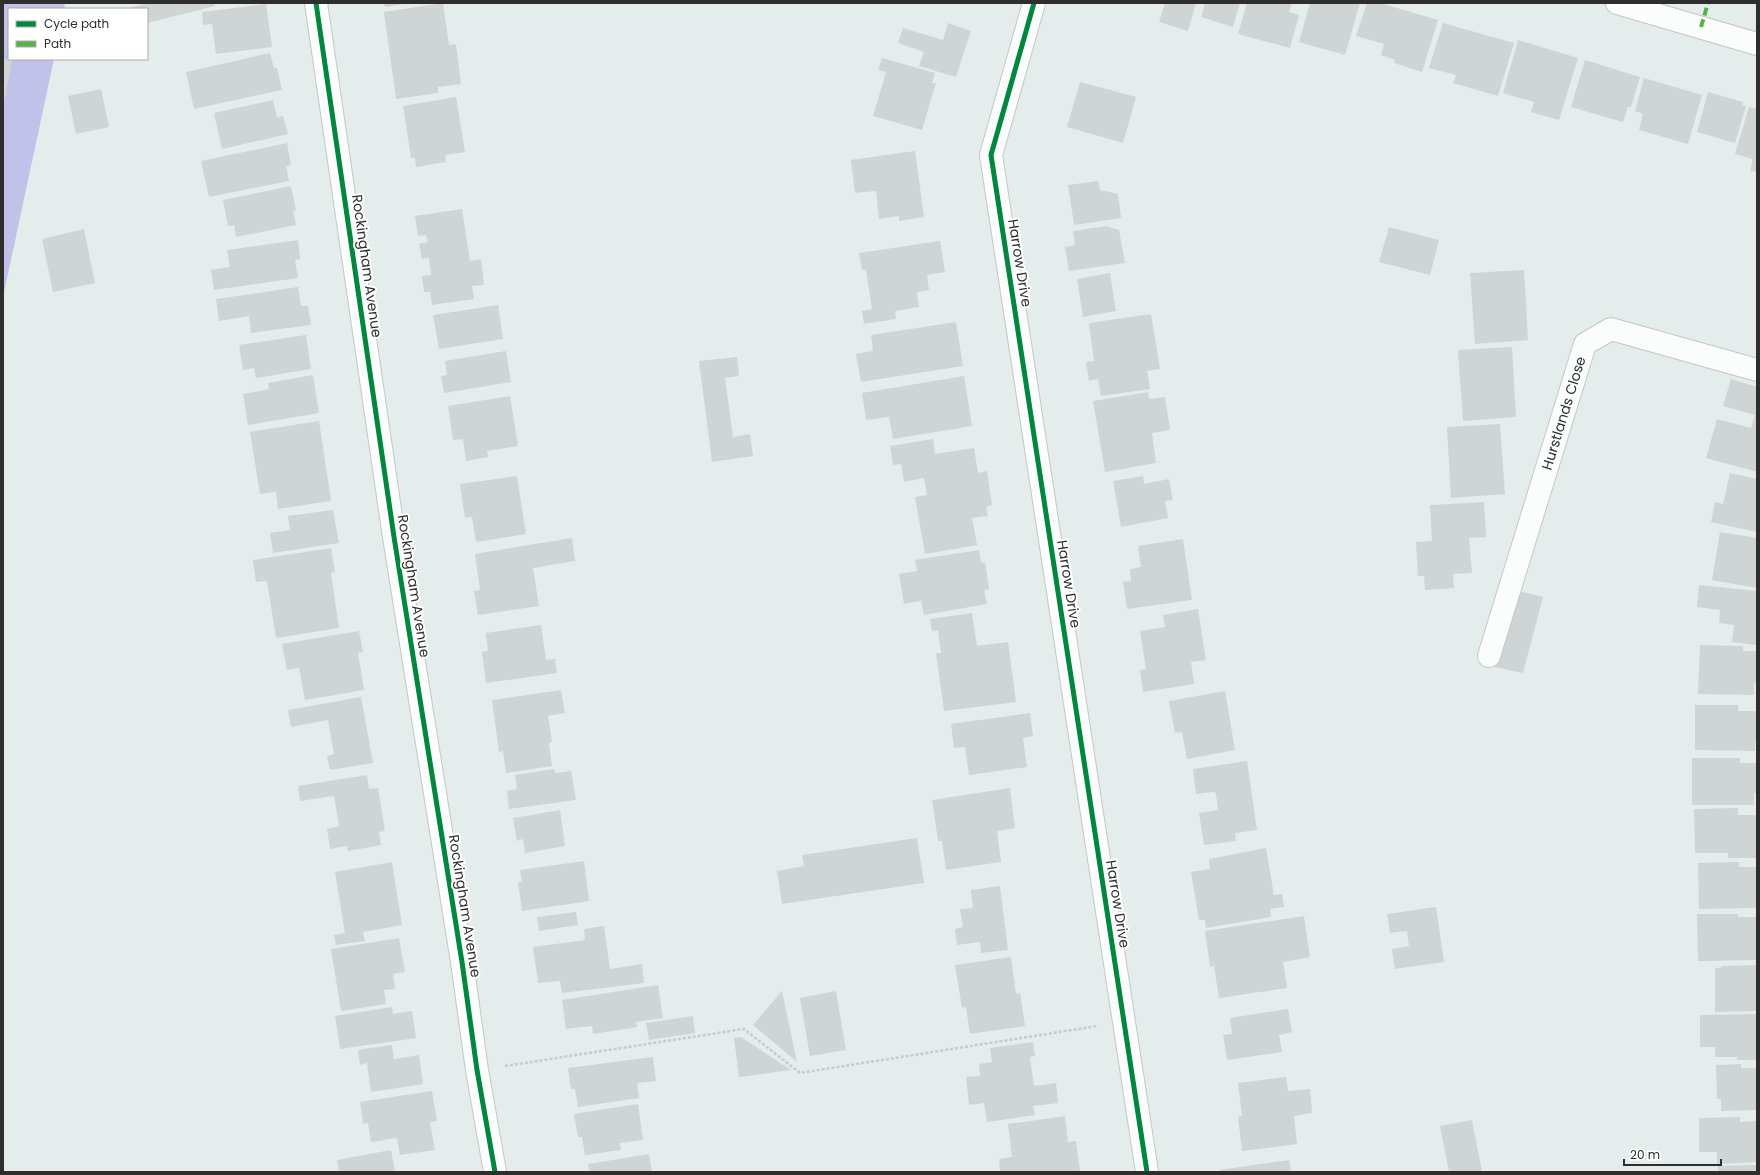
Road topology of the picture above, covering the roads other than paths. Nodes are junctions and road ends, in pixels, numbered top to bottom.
1 (316, 3) edge
2 (1034, 3) edge
3 (1617, 3) edge
4 (1757, 44) edge
5 (1757, 370) edge
6 (1489, 656) dead end
7 (495, 1172) edge
8 (1147, 1172) edge

1 - 7 street, Rockingham Avenue
2 - 8 street, Harrow Drive
3 - 4 street
5 - 6 street, Hurstlands Close

